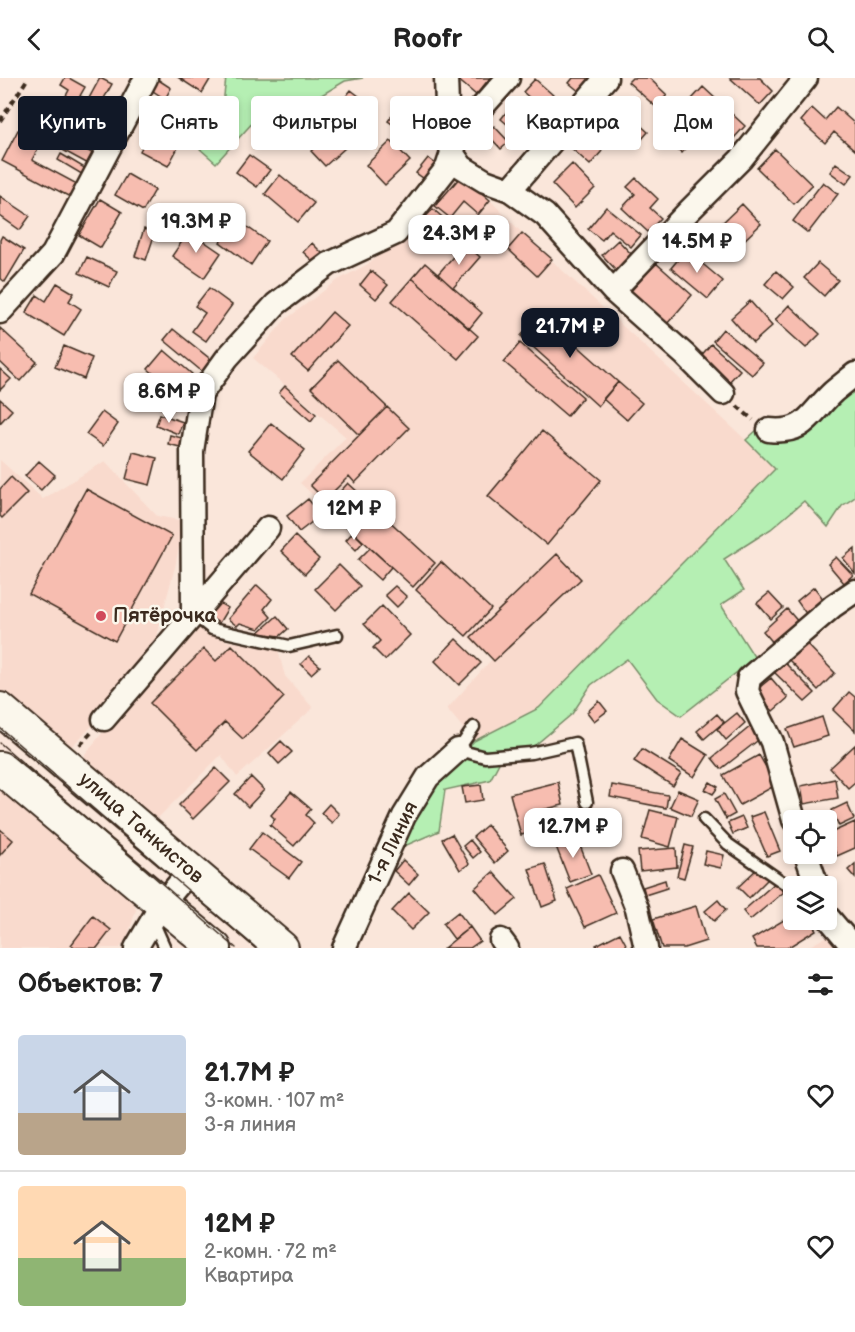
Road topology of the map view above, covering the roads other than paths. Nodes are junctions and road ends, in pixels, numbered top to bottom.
1 (146, 78) edge
2 (446, 78) edge
3 (508, 78) edge
4 (606, 78) edge
5 (806, 78) edge
6 (452, 153) junction
7 (510, 190) junction
8 (613, 291) junction
9 (0, 312) edge
10 (855, 374) edge
11 (723, 393) road end
12 (769, 430) road end
13 (268, 528) dead end
14 (855, 591) edge
15 (193, 614) junction
16 (337, 635) dead end
17 (0, 709) edge
18 (104, 719) dead end
19 (474, 727) dead end
20 (458, 750) junction
21 (0, 768) edge
22 (587, 802) dead end
23 (791, 810) edge
24 (704, 819) dead end
25 (190, 871) junction
26 (622, 871) dead end
27 (783, 882) edge
28 (158, 912) junction
29 (837, 928) edge
30 (136, 948) edge
31 (165, 948) edge
32 (215, 948) edge
33 (282, 948) edge
34 (344, 948) edge
35 (646, 948) edge
36 (854, 948) edge

1 - 9 street
2 - 6 street
3 - 6 street
4 - 7 street
5 - 8 street
6 - 7 street
6 - 15 street
7 - 8 street
8 - 11 street
10 - 12 street
13 - 15 street
14 - 23 street
15 - 16 lane
15 - 18 street
17 - 25 main road, улица Танкистов
19 - 20 lane
20 - 22 lane
20 - 34 street, 1-я Линия
21 - 28 main road
24 - 27 lane
25 - 28 street
25 - 33 main road, улица Танкистов
26 - 35 street
28 - 30 street
28 - 31 lane
28 - 32 main road
29 - 36 street

